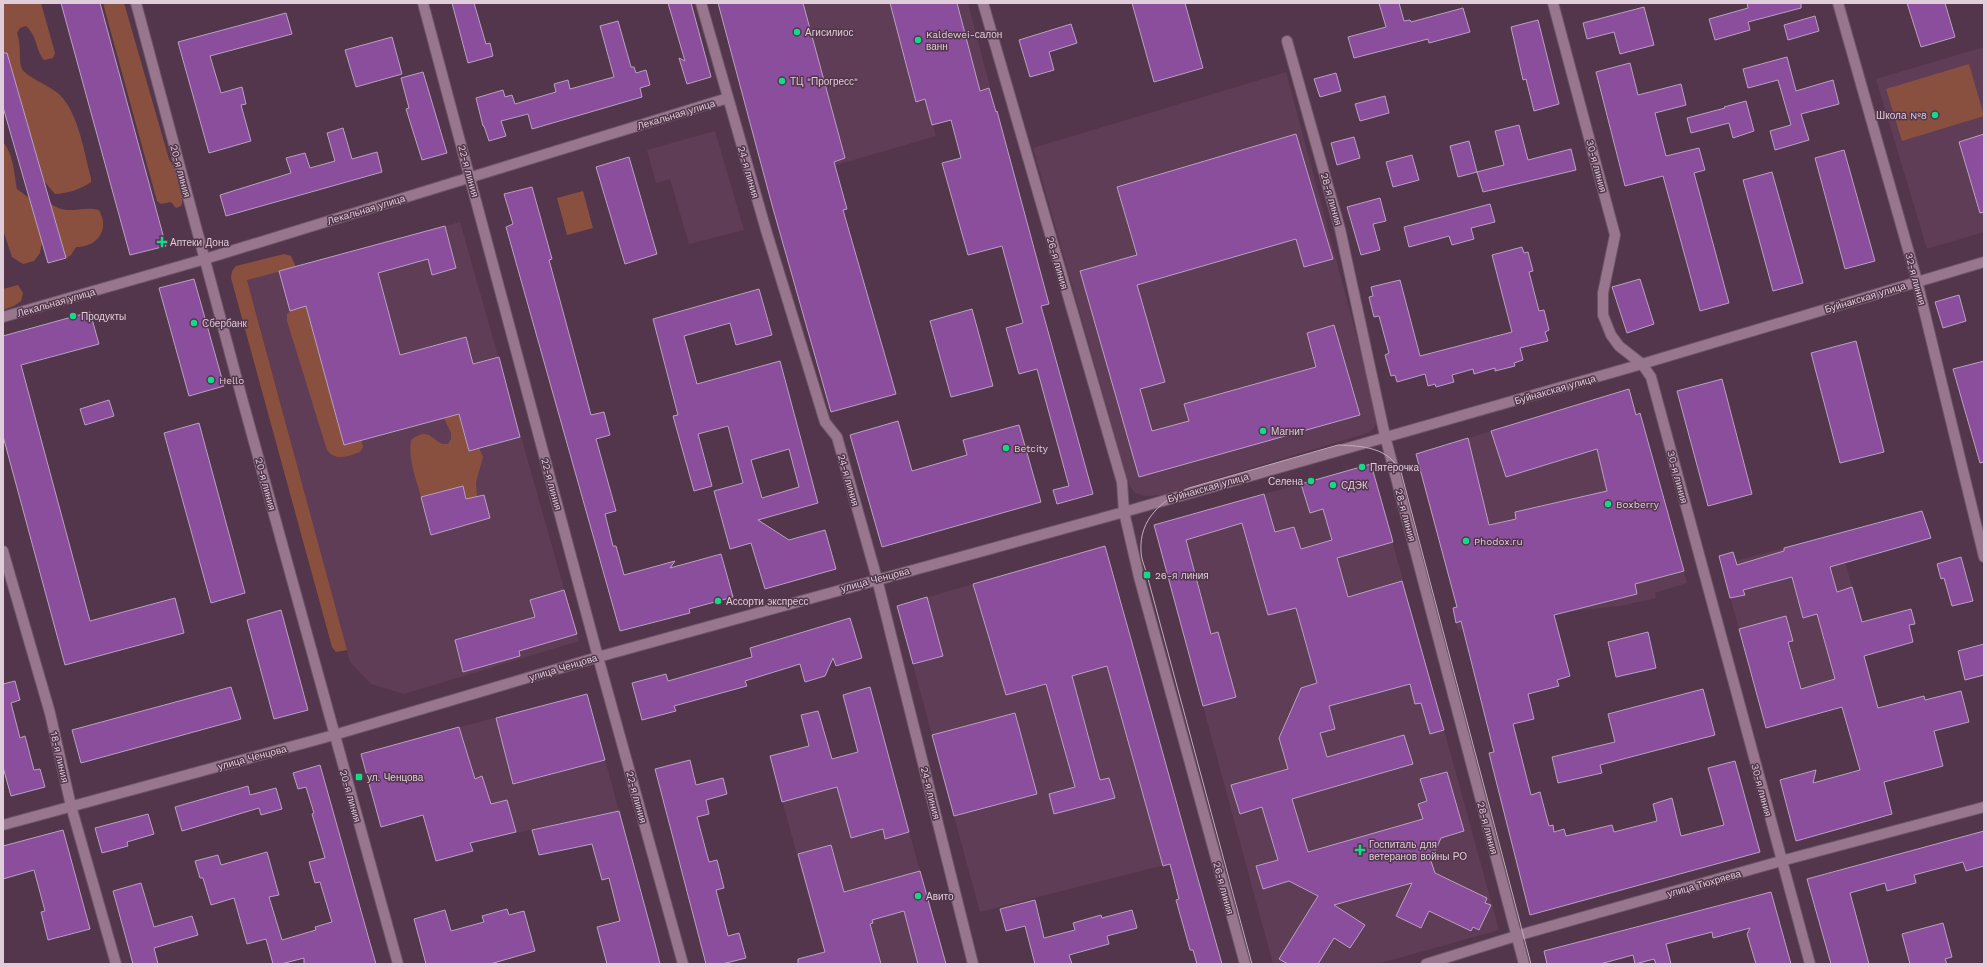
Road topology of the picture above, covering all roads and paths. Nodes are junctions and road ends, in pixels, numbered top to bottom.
1 (136, 3) edge
2 (423, 3) edge
3 (701, 3) edge
4 (983, 3) edge
5 (1553, 3) edge
6 (1838, 3) edge
7 (1287, 41) dead end
8 (728, 98) junction
9 (471, 176) junction
10 (205, 259) junction
11 (1984, 262) edge
12 (1917, 281) junction
13 (3, 317) edge
14 (1642, 364) junction
15 (1385, 436) junction
16 (1124, 512) junction
17 (3, 551) edge
18 (1984, 557) edge
19 (877, 578) junction
20 (598, 656) junction
21 (334, 735) junction
22 (71, 806) junction
23 (1984, 807) edge
24 (3, 824) edge
25 (1781, 861) junction
26 (1516, 936) junction
27 (116, 964) edge
28 (398, 964) edge
29 (683, 964) edge
30 (973, 964) edge
31 (1245, 964) edge
32 (1426, 964) edge
33 (1524, 964) edge
34 (1810, 964) edge

1 - 10 street, 20-я линия
2 - 9 street, 22-я линия
3 - 8 street, 24-я линия
4 - 16 street, 26-я линия
5 - 14 street, 30-я линия
6 - 12 street, 32-я линия
7 - 15 street, 28-я линия
8 - 9 street, Лекальная улица
8 - 19 street, 24-я линия
9 - 10 street, Лекальная улица
9 - 20 street, 22-я линия
10 - 13 street, Лекальная улица
10 - 21 street, 20-я линия
11 - 12 street, Буйнакская улица
12 - 14 street, Буйнакская улица
12 - 18 street, 32-я линия
14 - 15 street, Буйнакская улица
14 - 25 street, 30-я линия
15 - 16 street, Буйнакская улица
15 - 26 street, 28-я линия
16 - 19 street, улица Ченцова
16 - 31 street, 26-я линия
17 - 22 street, 18-я линия
19 - 20 street, улица Ченцова
19 - 30 street, 24-я линия
20 - 21 street, улица Ченцова
20 - 29 street, 22-я линия
21 - 22 street, улица Ченцова
21 - 28 street, 20-я линия
22 - 24 street, улица Ченцова
22 - 27 street, 18-я линия
23 - 25 street, улица Тюхряева
25 - 26 street, улица Тюхряева
25 - 34 street, 30-я линия
26 - 32 street, улица Тюхряева
26 - 33 street, 28-я линия

